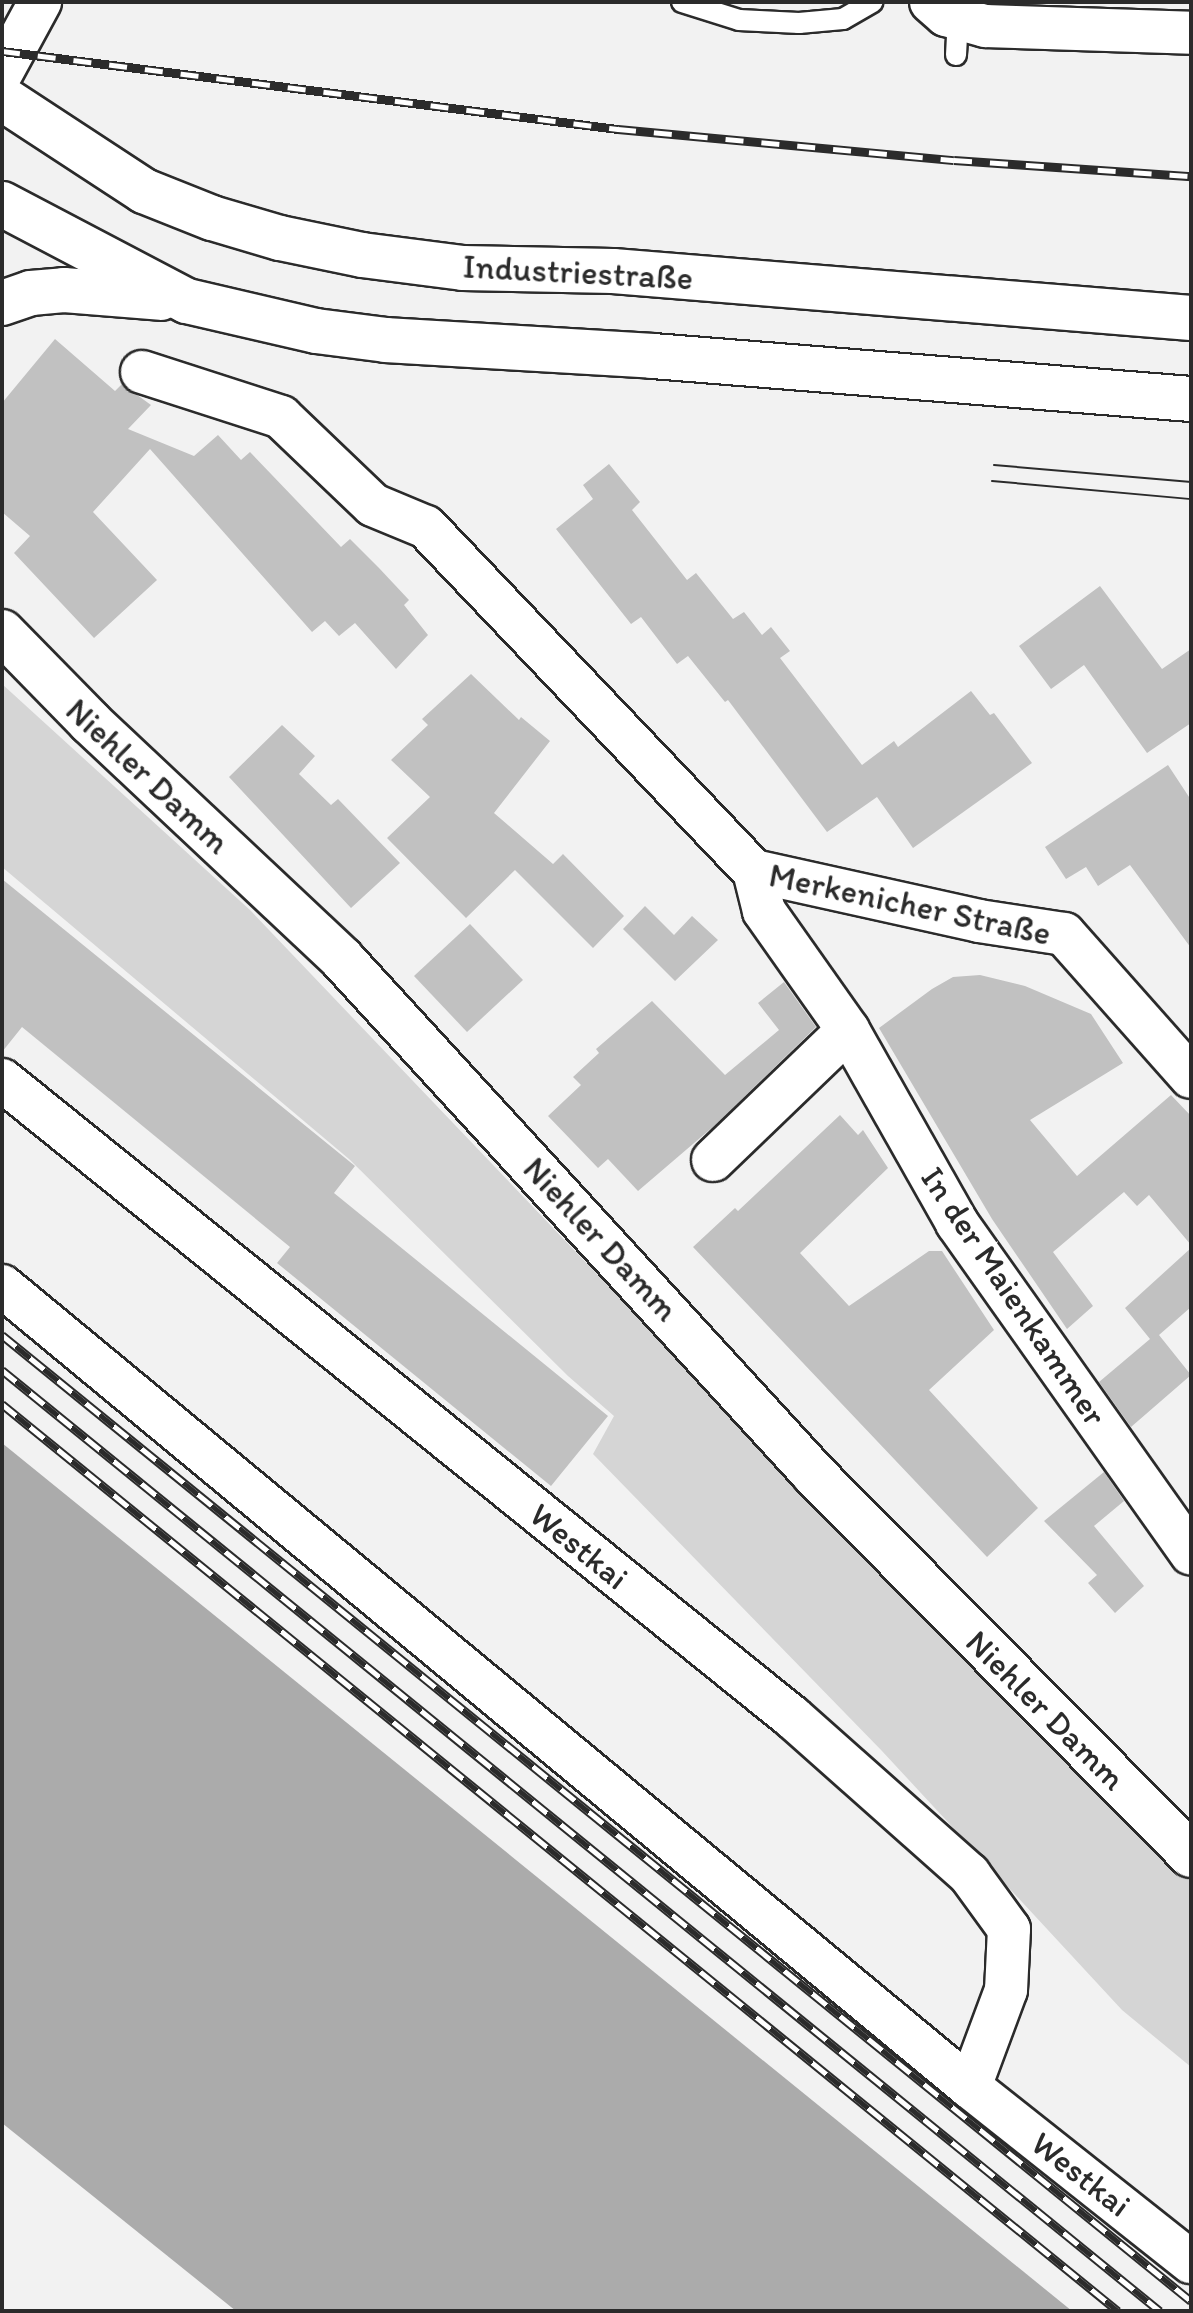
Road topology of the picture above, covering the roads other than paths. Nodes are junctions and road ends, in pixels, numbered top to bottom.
1 (40, 2) edge
2 (682, 2) edge
3 (872, 2) edge
4 (948, 25) edge
5 (1191, 33) edge
6 (2, 72) edge
7 (2, 98) edge
8 (2, 204) edge
9 (187, 301) junction
10 (2, 303) edge
11 (1191, 318) edge
12 (142, 372) dead end
13 (1191, 399) edge
14 (2, 632) edge
15 (754, 871) junction
16 (848, 1030) junction
17 (1188, 1069) edge
18 (2, 1080) edge
19 (713, 1160) dead end
20 (2, 1286) edge
21 (1191, 1554) edge
22 (1191, 1855) edge
23 (970, 2087) junction
24 (1191, 2262) edge

1 - 6 street
2 - 3 lane
4 - 5 street
7 - 11 main road, Industriestraße
8 - 9 main road
9 - 10 main road
9 - 13 main road
12 - 15 street, Merkenicher Straße
14 - 22 main road, Niehler Damm
15 - 16 street, In der Maienkammer
15 - 17 street, Merkenicher Straße
16 - 19 street
16 - 21 street, In der Maienkammer
18 - 23 street, Westkai
20 - 23 street, Westkai
23 - 24 street, Westkai

